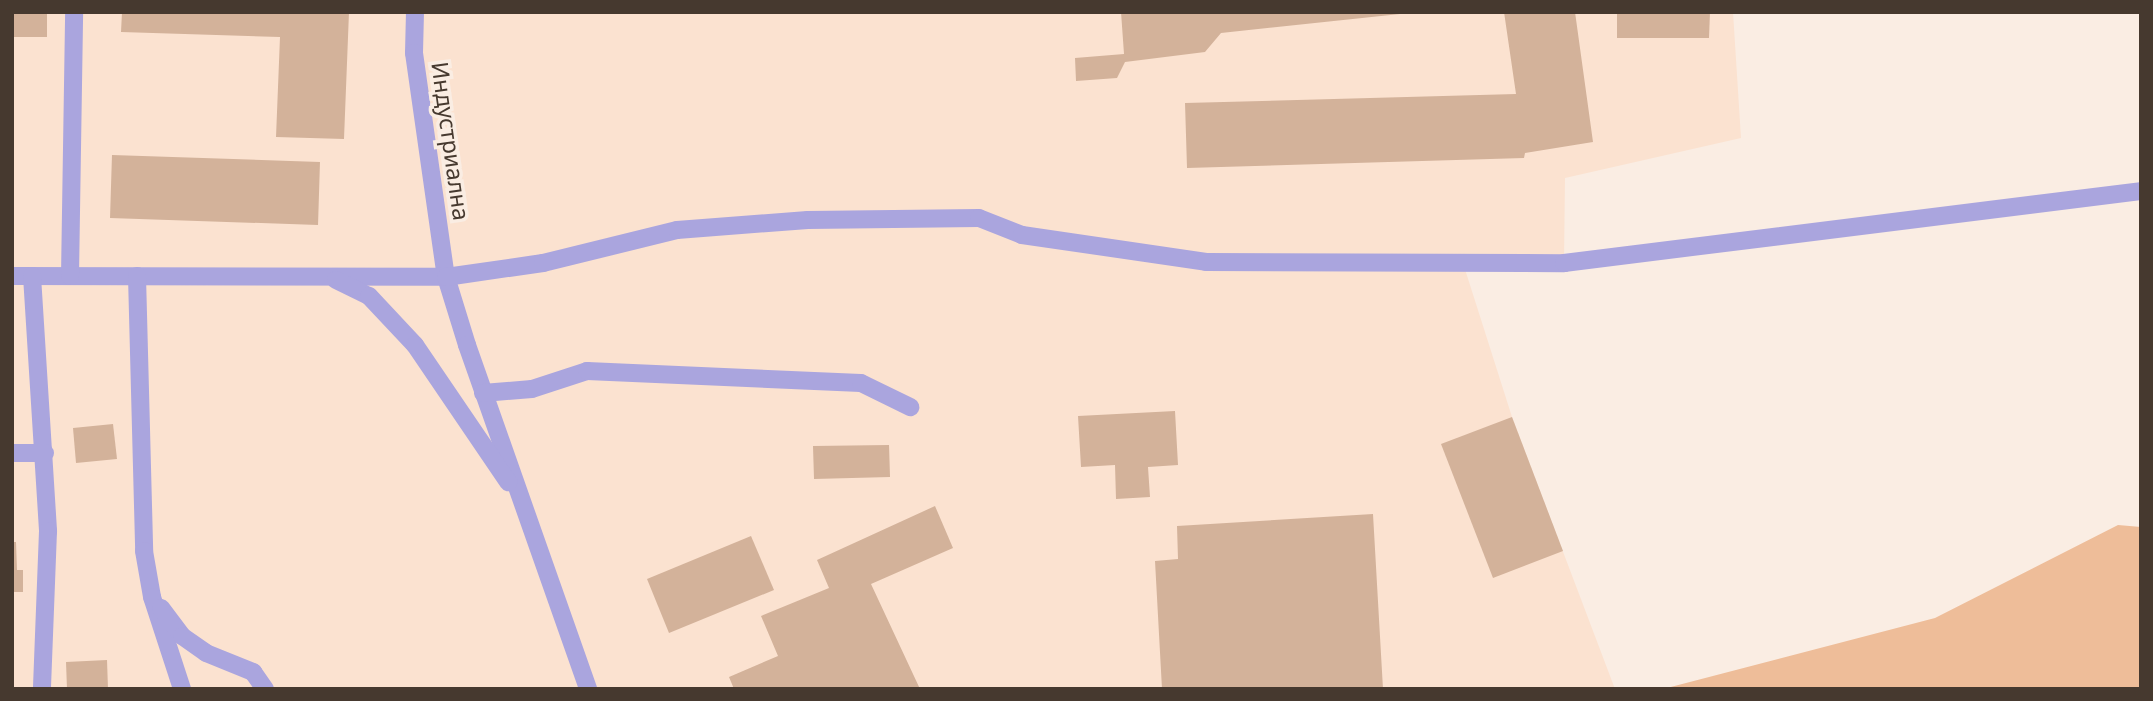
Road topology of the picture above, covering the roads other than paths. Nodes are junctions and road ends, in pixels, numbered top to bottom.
1 (75, 12) edge
2 (415, 12) edge
3 (2141, 191) edge
4 (12, 276) edge
5 (32, 276) junction
6 (70, 276) junction
7 (137, 276) junction
8 (330, 277) junction
9 (446, 277) junction
10 (483, 393) junction
11 (910, 407) dead end
12 (12, 453) edge
13 (45, 453) junction
14 (522, 502) junction
15 (152, 597) junction
16 (42, 689) edge
17 (182, 689) edge
18 (265, 689) edge
19 (588, 689) edge

1 - 6 street
2 - 9 street, Индустриална
3 - 9 street
4 - 5 street
5 - 6 street
5 - 13 street
6 - 7 street
7 - 8 street
7 - 15 street
8 - 9 street
8 - 14 street
9 - 10 street, Индустриална
10 - 11 street
10 - 14 street, Индустриална
12 - 13 street
13 - 16 street
14 - 19 street
15 - 17 street
15 - 18 street

